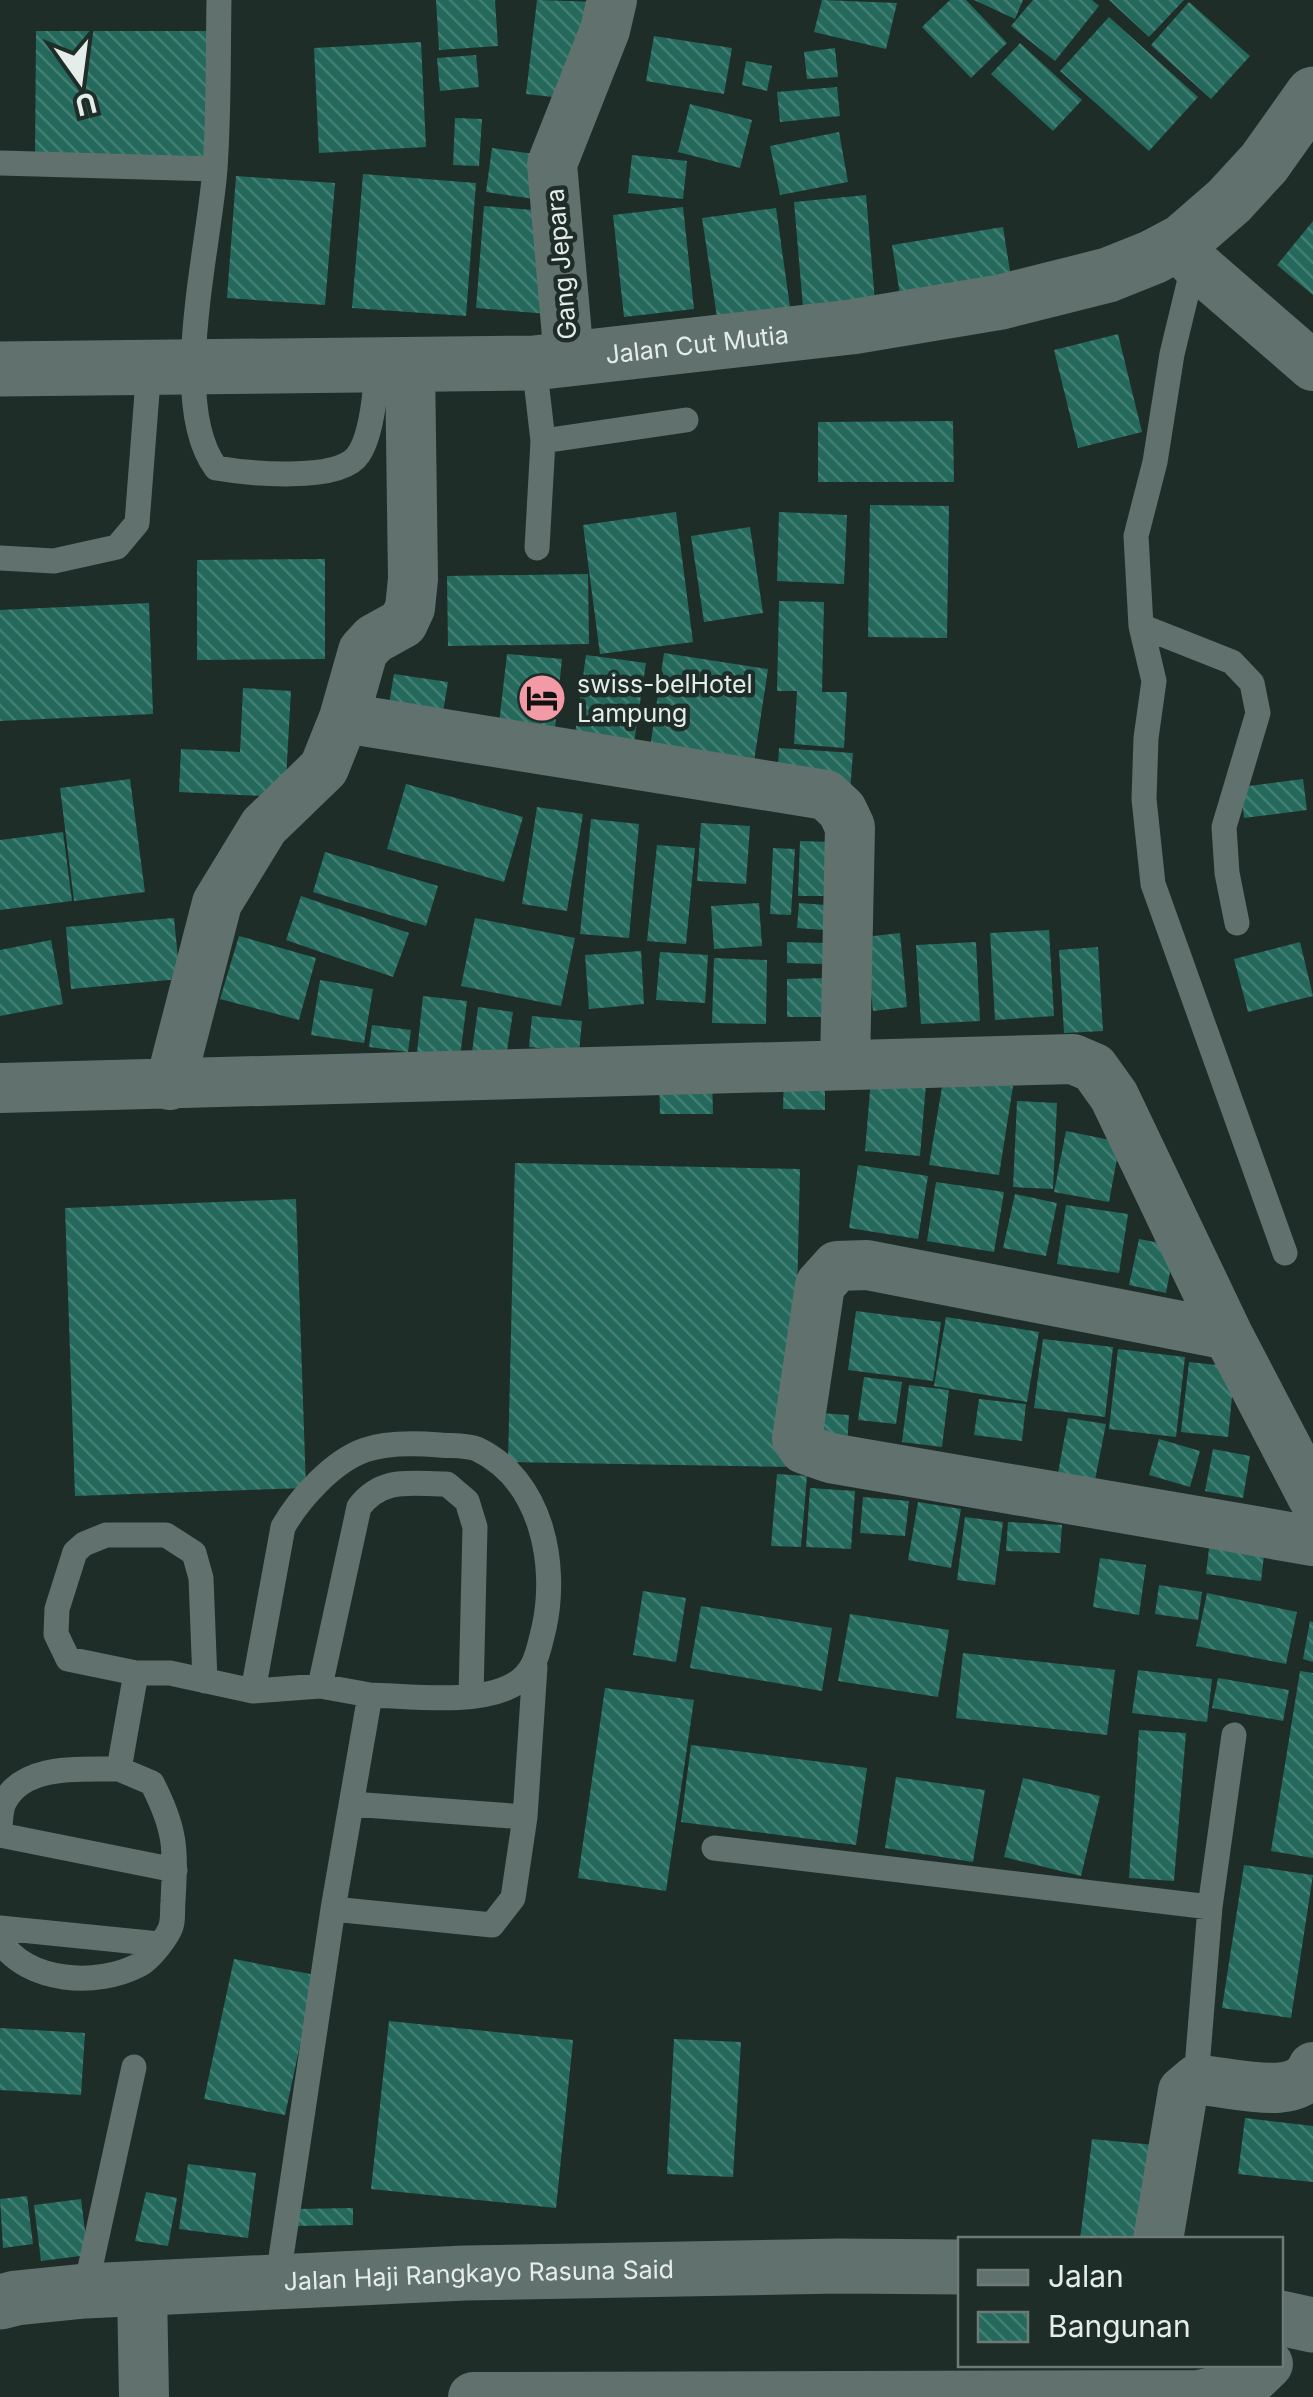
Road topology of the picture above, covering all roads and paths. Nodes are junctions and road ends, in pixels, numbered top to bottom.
1 (219, 0) edge
2 (612, 0) edge
3 (1313, 94) edge
4 (0, 162) edge
5 (215, 168) junction
6 (1189, 252) junction
7 (552, 361) junction
8 (394, 364) junction
9 (1313, 366) edge
10 (172, 367) junction
11 (0, 369) edge
12 (686, 420) dead end
13 (543, 441) junction
14 (536, 548) dead end
15 (0, 558) edge
16 (1141, 626) junction
17 (344, 718) junction
18 (1237, 924) dead end
19 (845, 1064) junction
20 (170, 1084) junction
21 (0, 1088) edge
22 (1285, 1253) dead end
23 (1228, 1335) junction
24 (1313, 1498) edge
25 (1313, 1541) edge
26 (535, 1667) junction
27 (136, 1673) junction
28 (205, 1681) junction
29 (320, 1686) junction
30 (253, 1691) junction
31 (370, 1695) junction
32 (472, 1696) junction
33 (1234, 1735) dead end
34 (119, 1769) junction
35 (352, 1804) junction
36 (525, 1817) junction
37 (0, 1825) edge
38 (0, 1836) edge
39 (714, 1848) dead end
40 (175, 1870) junction
41 (1210, 1907) junction
42 (333, 1909) junction
43 (0, 1928) edge
44 (0, 1941) edge
45 (159, 1944) junction
46 (134, 2066) dead end
47 (1313, 2067) edge
48 (1196, 2080) junction
49 (1159, 2237) edge
50 (958, 2268) edge
51 (277, 2284) junction
52 (142, 2290) junction
53 (86, 2291) junction
54 (0, 2302) edge
55 (1261, 2367) edge
56 (144, 2397) edge
57 (473, 2397) edge
58 (570, 2397) edge

1 - 5 lane
2 - 7 street, Gang Jepara
3 - 6 main road, Jalan Cut Mutia
4 - 5 lane
5 - 10 lane
6 - 7 main road, Jalan Cut Mutia
6 - 9 street
6 - 16 lane
7 - 8 main road, Jalan Cut Mutia
7 - 13 lane
8 - 10 main road, Jalan Cut Mutia
8 - 10 lane
8 - 17 street
10 - 11 main road, Jalan Cut Mutia
10 - 15 lane
12 - 13 lane
13 - 14 lane
16 - 18 lane
16 - 22 lane
17 - 19 street
17 - 20 street
19 - 20 street
19 - 23 street
20 - 21 street
23 - 24 street
23 - 25 street
26 - 30 lane
26 - 32 lane
26 - 36 lane
27 - 28 lane
27 - 28 lane
27 - 34 lane
28 - 30 lane
29 - 30 lane
29 - 31 lane
29 - 32 lane
31 - 32 lane
31 - 35 lane
33 - 41 lane
34 - 37 lane
34 - 40 lane
35 - 36 lane
35 - 42 lane
36 - 42 lane
38 - 40 lane
39 - 41 lane
40 - 45 lane
41 - 48 lane
42 - 51 lane
43 - 45 lane
44 - 45 lane
46 - 53 lane
47 - 48 street
48 - 49 street
50 - 51 main road, Jalan Haji Rangkayo Rasuna Said
51 - 52 main road, Jalan Haji Rangkayo Rasuna Said
52 - 53 main road, Jalan Haji Rangkayo Rasuna Said
52 - 56 street
53 - 54 main road, Jalan Haji Rangkayo Rasuna Said
55 - 58 street
57 - 58 street

